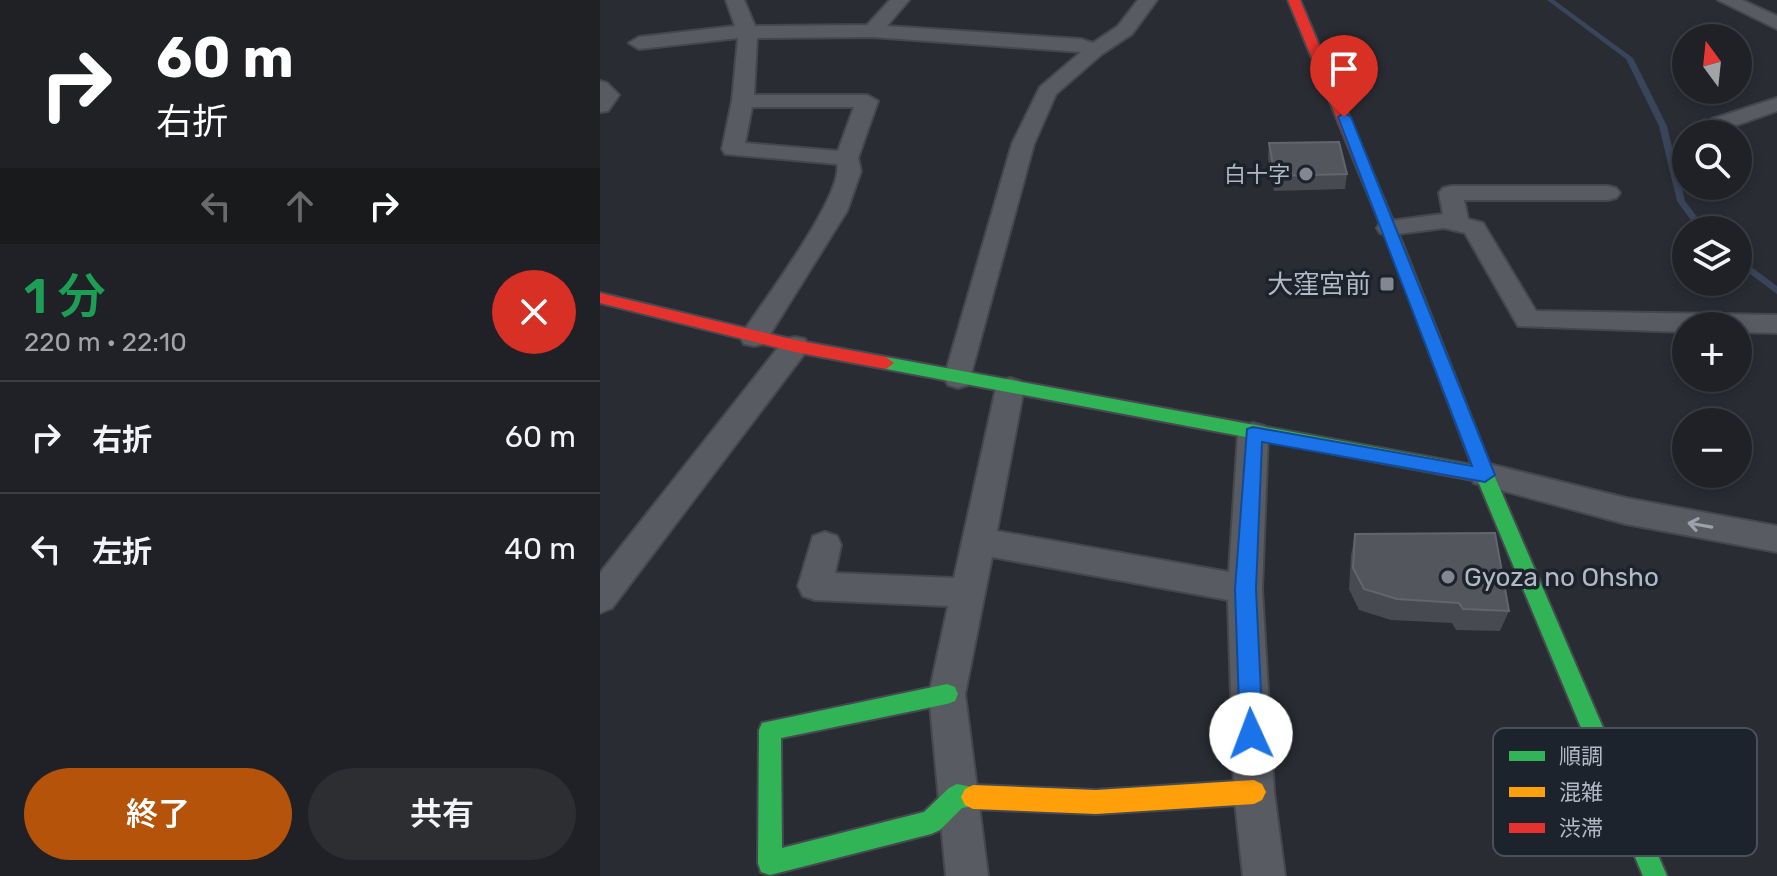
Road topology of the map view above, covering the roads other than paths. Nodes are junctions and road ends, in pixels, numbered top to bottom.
1 (735, 0) edge
2 (900, 0) edge
3 (1148, 0) edge
4 (1294, 0) edge
5 (1727, 0) edge
6 (1772, 0) edge
7 (1777, 4) edge
8 (1777, 23) edge
9 (872, 31) junction
10 (748, 34) junction
11 (639, 43) dead end
12 (1095, 50) junction
13 (600, 87) edge
14 (743, 101) junction
15 (1777, 104) edge
16 (600, 106) edge
17 (1731, 120) edge
18 (847, 158) junction
19 (1608, 193) dead end
20 (1457, 224) junction
21 (1389, 228) junction
22 (600, 298) edge
23 (1777, 324) edge
24 (754, 337) junction
25 (795, 346) junction
26 (958, 378) junction
27 (1010, 388) junction
28 (1253, 434) junction
29 (1485, 475) junction
30 (1777, 539) edge
31 (979, 541) junction
32 (825, 545) dead end
33 (1245, 589) junction
34 (968, 593) junction
35 (600, 598) edge
36 (947, 694) junction
37 (1592, 728) edge
38 (1254, 792) junction
39 (957, 796) junction
40 (1647, 856) edge
41 (967, 876) edge
42 (1264, 876) edge
43 (1655, 876) edge

1 - 10 street
2 - 9 street
3 - 12 street
4 - 21 street
5 - 8 street
6 - 7 street
9 - 10 street
9 - 12 street
10 - 11 street
10 - 14 street
12 - 26 street
13 - 16 street
14 - 18 street
14 - 18 street
15 - 17 street
18 - 24 street
19 - 20 street
20 - 21 street
20 - 23 street
21 - 29 street
22 - 24 street
24 - 25 street
25 - 26 street
25 - 35 street
26 - 27 street
27 - 28 street
27 - 31 street
28 - 29 street
28 - 33 street
30 -> 29 street
29 - 37 street
31 - 33 street
31 - 34 street
32 - 34 street
33 - 38 street
34 - 36 street
36 - 39 street
36 - 39 street
38 - 39 street
38 - 42 street
39 - 41 street
40 - 43 street

